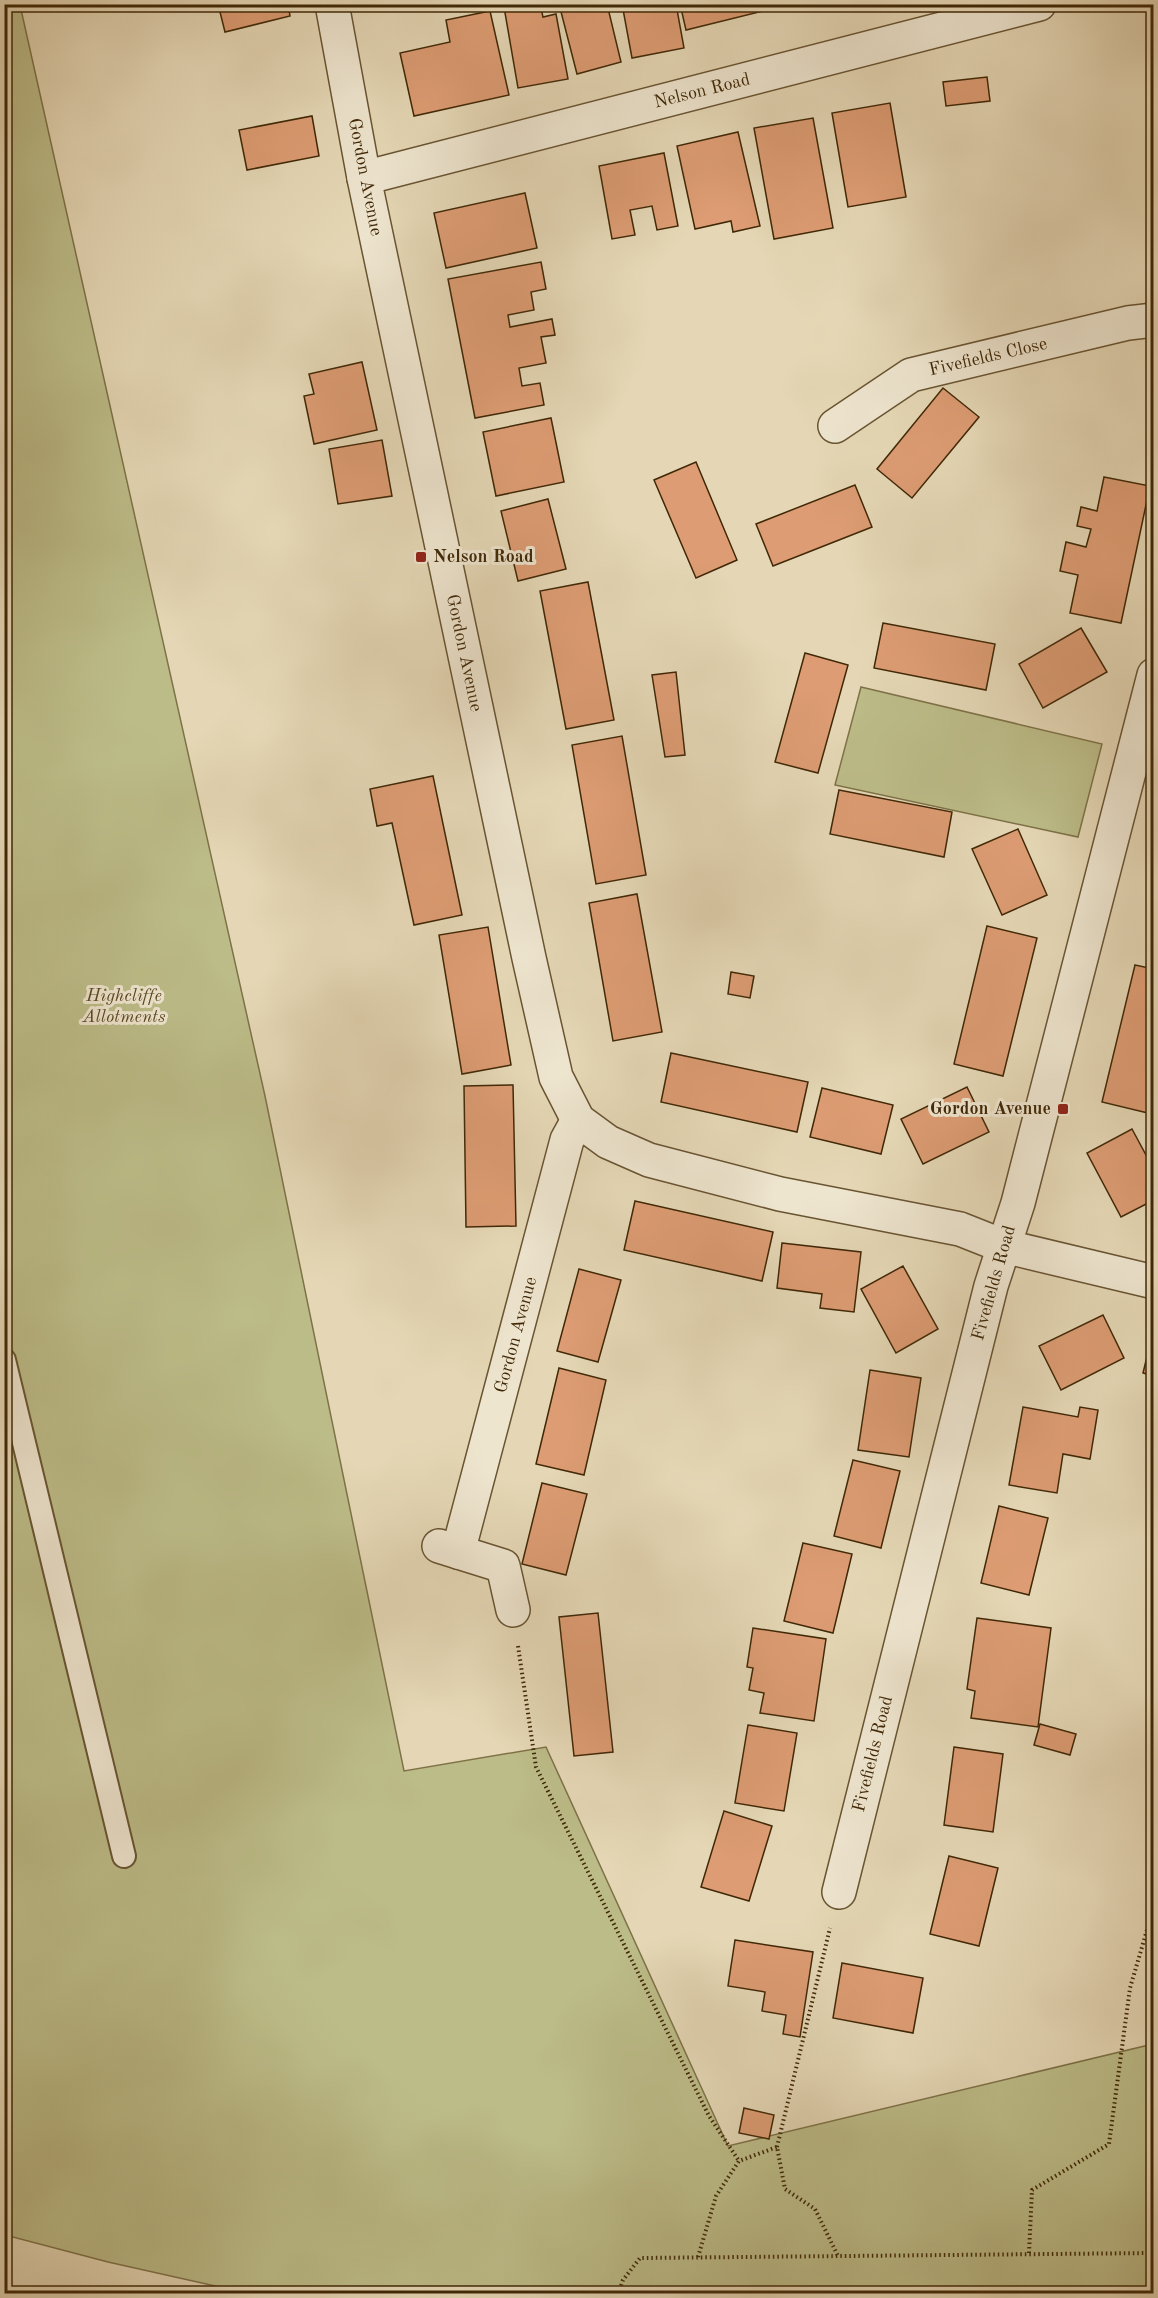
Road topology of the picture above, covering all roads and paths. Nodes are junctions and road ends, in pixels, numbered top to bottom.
1 (332, 4) edge
2 (1040, 4) edge
3 (364, 178) junction
4 (1154, 320) edge
5 (835, 426) dead end
6 (1154, 675) edge
7 (578, 1120) junction
8 (1003, 1246) junction
9 (1154, 1282) edge
10 (4, 1360) edge
11 (513, 1610) joint
12 (124, 1856) dead end
13 (838, 1892) joint
14 (1154, 1906) edge
15 (777, 2147) junction
16 (739, 2161) junction
17 (1029, 2253) junction
18 (1154, 2253) edge
19 (838, 2256) junction
20 (698, 2257) junction
21 (618, 2294) edge

1 - 3 street, Gordon Avenue
2 - 3 street, Nelson Road
3 - 7 street, Gordon Avenue
4 - 5 street, Fivefields Close
6 - 8 street, Fivefields Road
7 - 8 street, Gordon Avenue
7 - 11 street, Gordon Avenue
8 - 9 street, Gordon Avenue
8 - 13 street, Fivefields Road
10 - 12 lane
11 - 16 path
13 - 15 path
14 - 17 path
15 - 16 path
15 - 19 path
16 - 20 path
17 - 18 path
17 - 19 path
19 - 20 path
20 - 21 path

